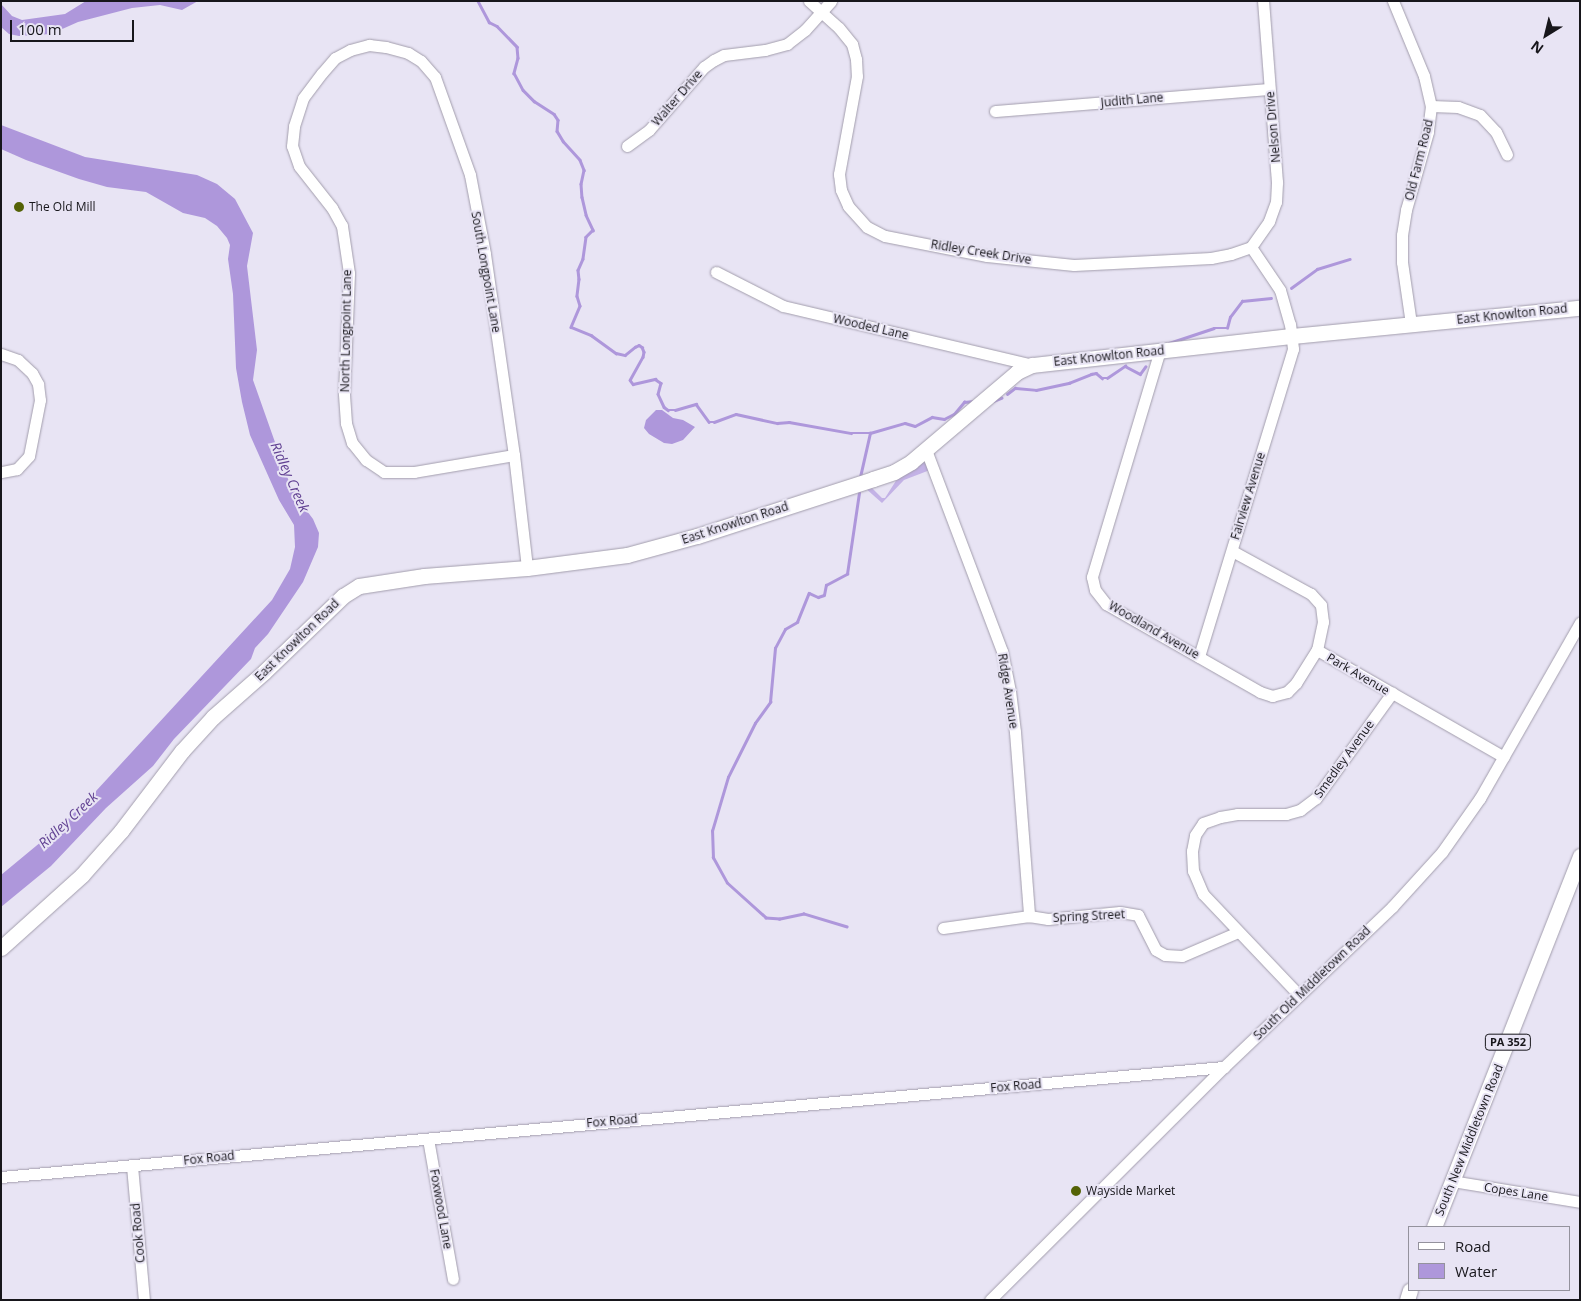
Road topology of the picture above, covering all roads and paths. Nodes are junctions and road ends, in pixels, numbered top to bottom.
1 (809, 1) edge
2 (831, 1) edge
3 (1263, 1) edge
4 (1393, 1) edge
5 (822, 12) junction
6 (350, 50) joint
7 (1269, 89) junction
8 (1431, 106) junction
9 (995, 112) dead end
10 (627, 146) dead end
11 (1507, 155) dead end
12 (1251, 247) junction
13 (716, 272) dead end
14 (1580, 308) edge
15 (1411, 324) junction
16 (1292, 336) junction
17 (1160, 350) junction
18 (1, 354) edge
19 (1032, 364) junction
20 (926, 450) junction
21 (514, 455) junction
22 (1, 472) edge
23 (1232, 551) junction
24 (527, 568) junction
25 (1580, 623) edge
26 (1317, 650) junction
27 (1199, 656) junction
28 (1392, 693) junction
29 (1504, 757) junction
30 (1580, 856) edge
31 (1029, 916) junction
32 (943, 928) dead end
33 (1238, 932) junction
34 (1, 948) edge
35 (1299, 995) junction
36 (1224, 1067) junction
37 (428, 1139) junction
38 (132, 1166) junction
39 (1, 1178) edge
40 (1452, 1181) junction
41 (1580, 1202) edge
42 (1434, 1226) edge
43 (453, 1279) dead end
44 (144, 1300) edge
45 (990, 1300) edge

1 - 5 street, Ridley Creek Drive
2 - 5 street, Walter Drive
3 - 7 street, Nelson Drive
4 - 8 street, Old Farm Road
5 - 10 street, Walter Drive
5 - 12 street, Ridley Creek Drive
6 - 21 street, South Longpoint Lane
6 - 21 street, North Longpoint Lane
7 - 9 street, Judith Lane
7 - 12 street, Nelson Drive
8 - 11 street
8 - 15 street, Old Farm Road
12 - 16 street
13 - 19 street, Wooded Lane
14 - 15 main road, East Knowlton Road
15 - 16 main road, East Knowlton Road
16 - 17 main road, East Knowlton Road
16 - 23 street, Fairview Avenue
17 - 19 main road, East Knowlton Road
17 - 27 street, Woodland Avenue
18 - 22 street
19 - 20 main road, East Knowlton Road
20 - 24 main road, East Knowlton Road
20 - 31 street, Ridge Avenue
21 - 24 street, South Longpoint Lane
23 - 26 street, Park Avenue
23 - 27 street, Fairview Avenue
24 - 34 main road, East Knowlton Road
25 - 29 street, South Old Middletown Road
26 - 27 street, Woodland Avenue
26 - 28 street, Park Avenue
28 - 29 street, Park Avenue
28 - 33 street, Smedley Avenue
29 - 35 street, South Old Middletown Road
30 - 40 main road, South New Middletown Road / PA 352
31 - 32 street, Spring Street
31 - 33 street, Spring Street
33 - 35 street, Smedley Avenue
35 - 36 street, South Old Middletown Road
36 - 37 street, Fox Road
36 - 45 street, South Old Middletown Road
37 - 38 street, Fox Road
37 - 43 street, Foxwood Lane
38 - 39 street, Fox Road
38 - 44 street, Cook Road
40 - 41 street, Copes Lane
40 - 42 main road, South New Middletown Road / PA 352

